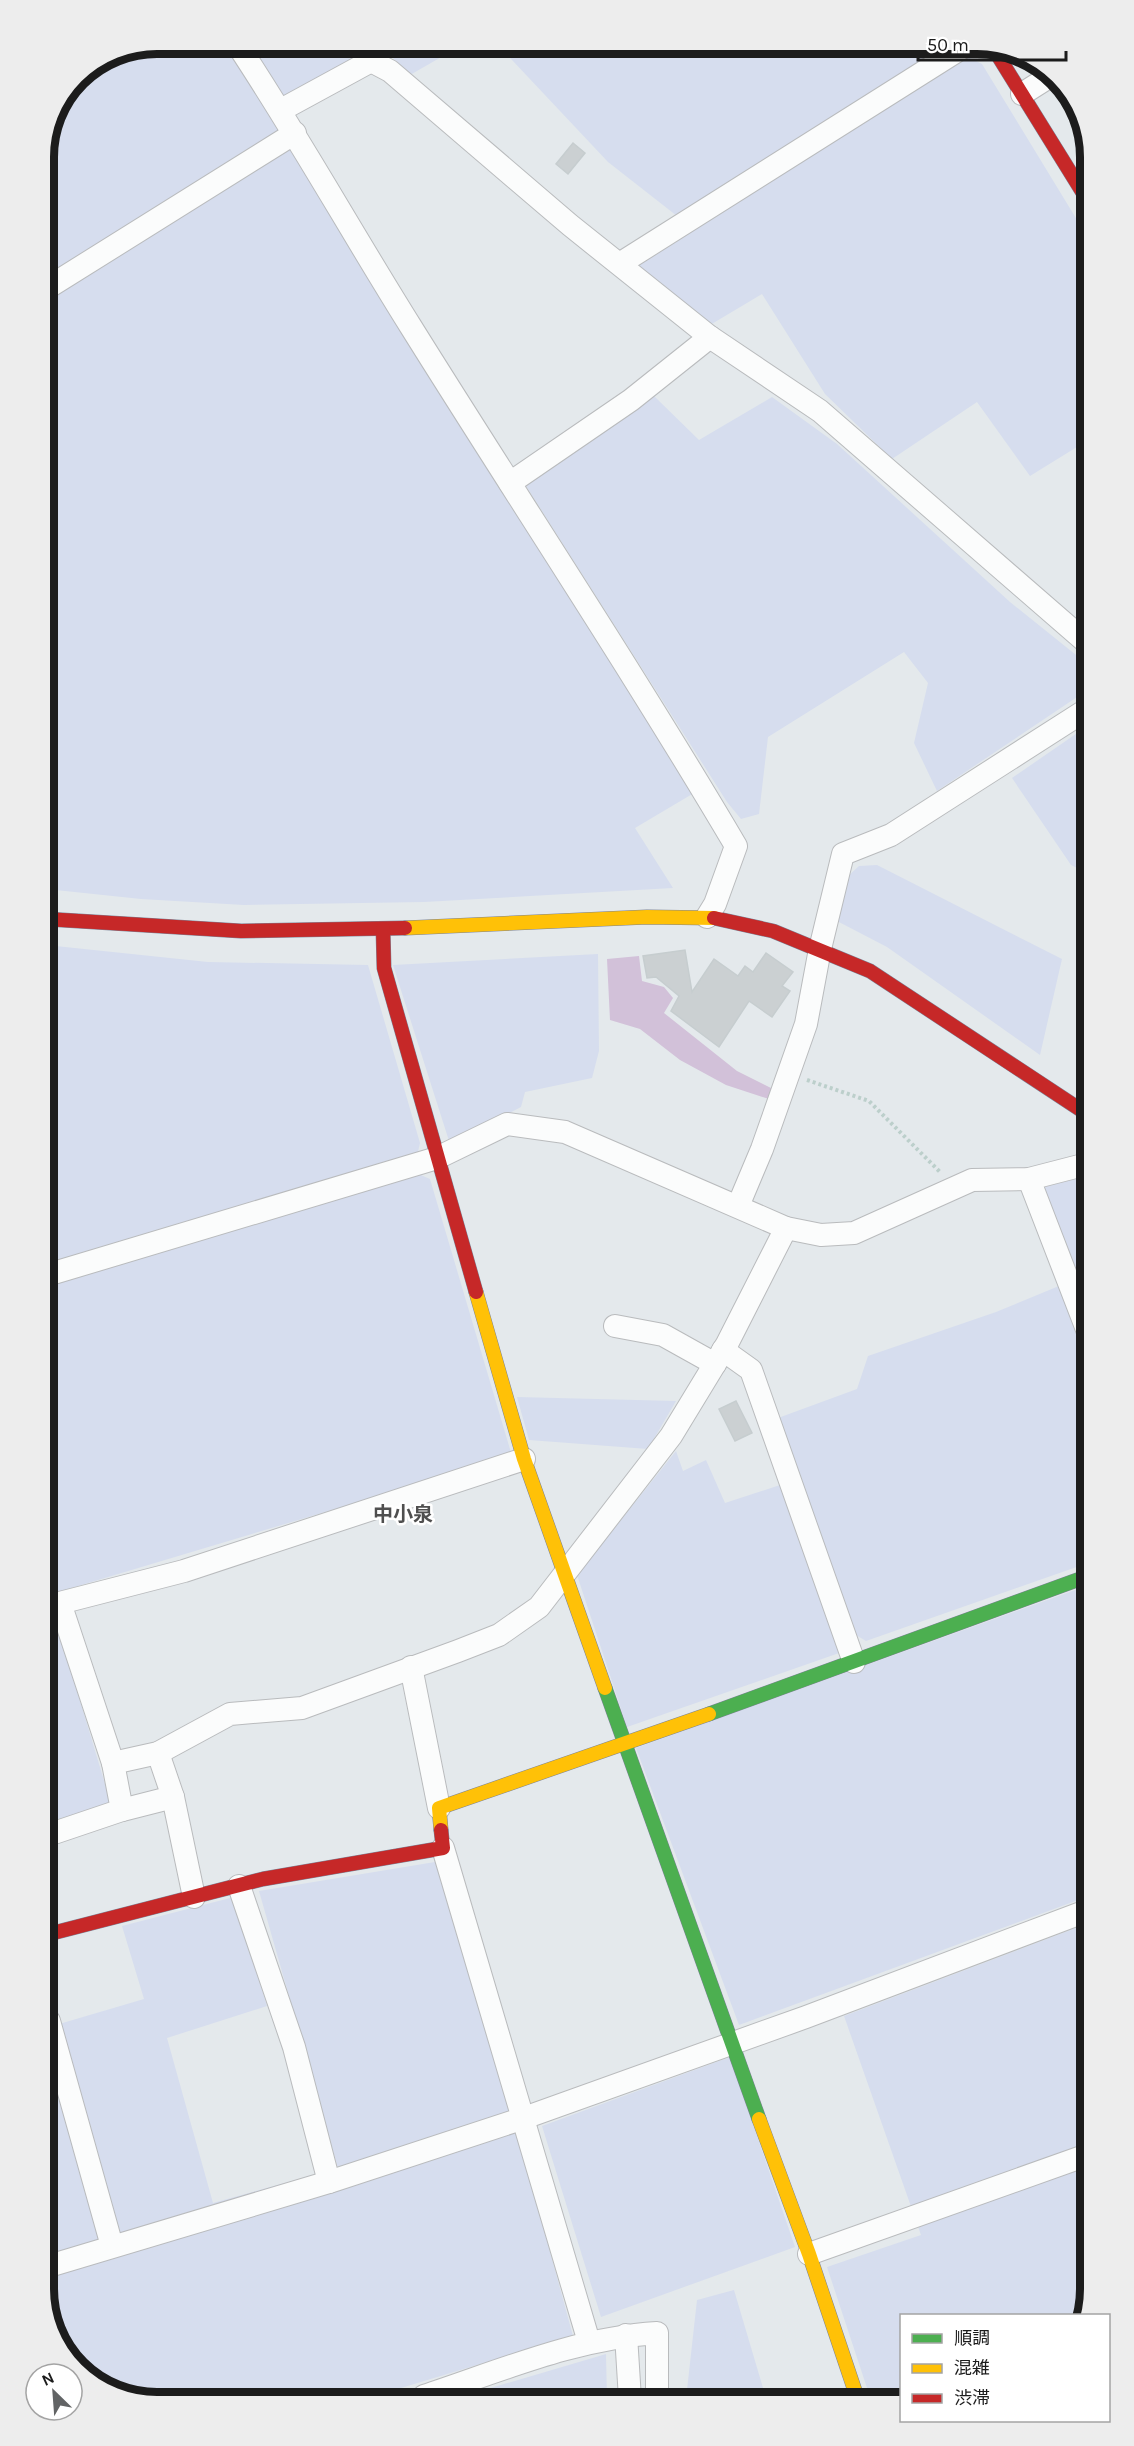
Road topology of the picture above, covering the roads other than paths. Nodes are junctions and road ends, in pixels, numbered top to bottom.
1 (244, 54) edge
2 (952, 54) edge
3 (998, 56) edge
4 (1045, 79) edge
5 (1022, 94) junction
6 (281, 110) junction
7 (295, 133) junction
8 (1080, 188) edge
9 (621, 263) junction
10 (54, 284) edge
11 (710, 337) junction
12 (510, 483) junction
13 (1080, 637) edge
14 (1080, 714) edge
15 (707, 917) junction
16 (54, 920) edge
17 (383, 929) junction
18 (820, 949) junction
19 (1080, 1109) edge
20 (437, 1158) junction
21 (1080, 1166) edge
22 (1029, 1179) junction
23 (738, 1206) junction
24 (786, 1228) junction
25 (54, 1273) edge
26 (1080, 1311) edge
27 (615, 1326) dead end
28 (719, 1357) junction
29 (524, 1459) junction
30 (565, 1573) junction
31 (1080, 1579) edge
32 (54, 1604) edge
33 (854, 1662) junction
34 (411, 1667) junction
35 (625, 1745) junction
36 (158, 1753) junction
37 (113, 1763) junction
38 (172, 1797) junction
39 (439, 1808) junction
40 (122, 1810) junction
41 (54, 1833) edge
42 (443, 1848) junction
43 (239, 1886) junction
44 (194, 1897) junction
45 (1080, 1913) edge
46 (54, 1933) edge
47 (54, 2039) edge
48 (731, 2044) junction
49 (524, 2118) junction
50 (1080, 2158) edge
51 (329, 2182) junction
52 (112, 2246) junction
53 (809, 2254) junction
54 (54, 2265) edge
55 (626, 2335) junction
56 (589, 2342) junction
57 (436, 2392) edge
58 (630, 2392) edge
59 (657, 2392) edge
60 (855, 2392) edge

1 - 6 street
2 - 9 street
3 - 5 street
4 - 5 street
5 - 8 street
6 - 7 street
6 - 9 street
7 - 10 street
7 - 12 street
9 - 11 street
11 - 12 street
11 - 13 street
12 - 15 street
14 - 18 street
15 - 17 street
15 - 18 street
16 - 17 street
17 - 20 street
18 - 19 street
18 - 23 street
20 - 23 street
20 - 25 street
20 - 29 street
21 - 22 street
22 - 24 street
22 - 26 street
23 - 24 street
24 - 28 street
27 - 28 street
28 - 30 street
28 - 33 street
29 - 30 street
29 - 32 street
30 - 34 street
30 - 35 street
31 - 33 street
32 - 37 street
33 - 35 street
34 - 36 street
34 - 39 street
35 - 39 street
35 - 48 street
36 - 37 street
36 - 38 street
37 - 40 street
38 - 40 street
38 - 44 street
39 - 42 street
40 - 41 street
42 - 43 street
42 - 49 street
43 - 44 street
43 - 51 street
44 - 46 street
45 - 48 street
47 - 52 street
48 - 49 street
48 - 53 street
49 - 51 street
49 - 56 street
50 - 53 street
51 - 52 street
52 - 54 street
53 - 60 street
55 - 56 street
55 - 58 street
55 - 59 street
56 - 57 street

